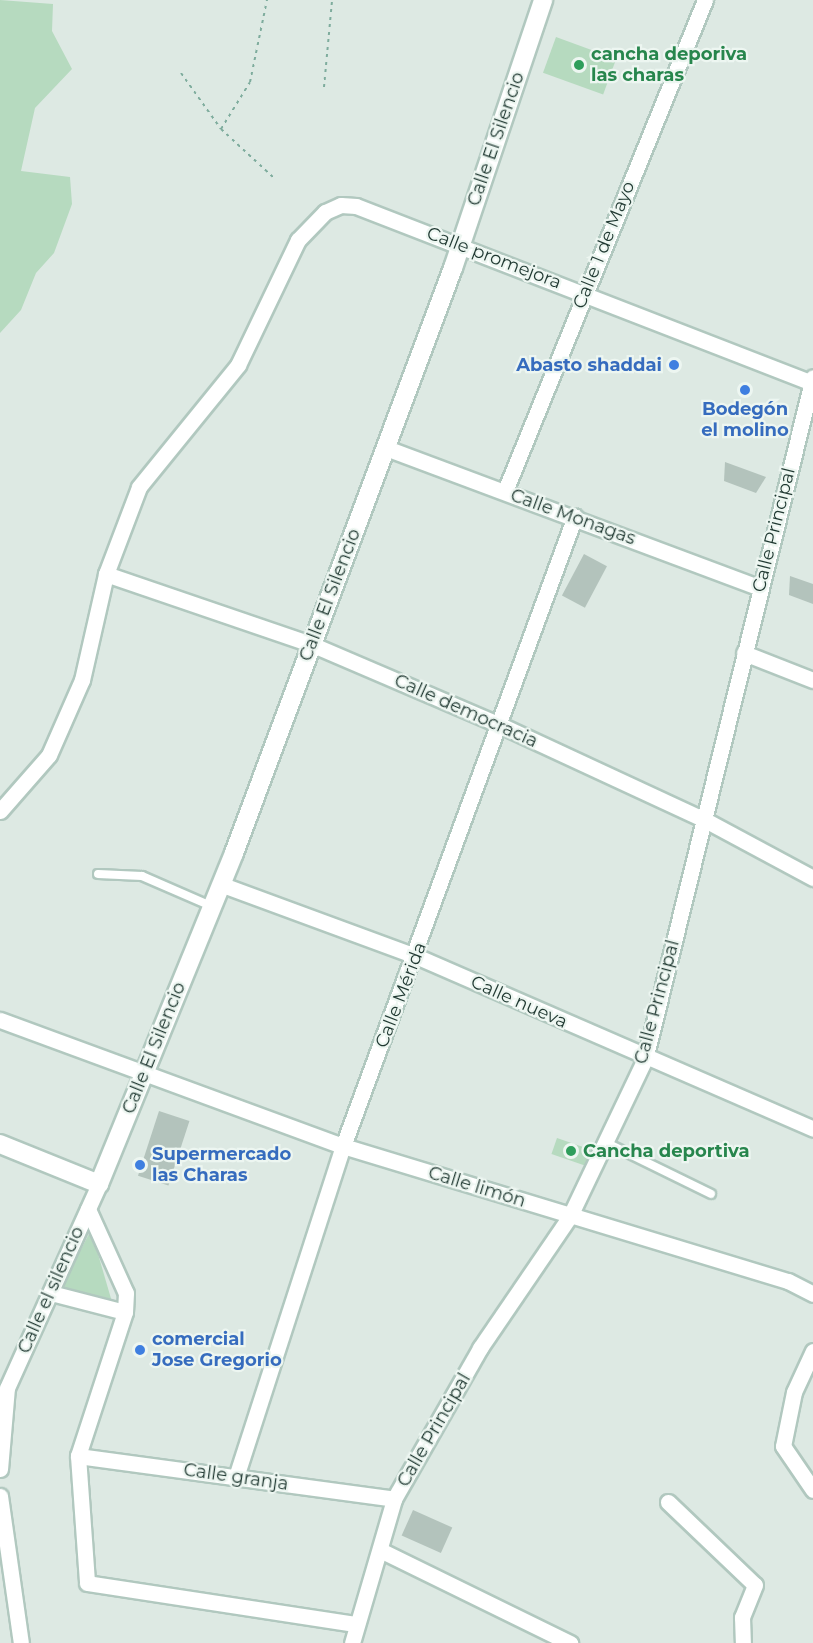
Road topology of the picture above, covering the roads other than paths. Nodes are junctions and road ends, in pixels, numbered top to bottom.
1 (543, 0) edge
2 (705, 0) edge
3 (461, 244) junction
4 (584, 292) junction
5 (812, 381) edge
6 (386, 448) junction
7 (505, 491) junction
8 (575, 516) junction
9 (106, 574) junction
10 (760, 588) junction
11 (311, 644) junction
12 (744, 653) junction
13 (813, 680) edge
14 (498, 724) junction
15 (0, 811) edge
16 (703, 819) junction
17 (98, 874) dead end
18 (813, 878) edge
19 (220, 884) junction
20 (211, 906) junction
21 (416, 956) junction
22 (0, 1020) edge
23 (645, 1059) junction
24 (143, 1074) junction
25 (813, 1129) edge
26 (605, 1142) junction
27 (0, 1144) edge
28 (344, 1146) junction
29 (99, 1184) junction
30 (711, 1194) dead end
31 (88, 1209) junction
32 (570, 1216) junction
33 (51, 1293) junction
34 (813, 1294) edge
35 (125, 1312) junction
36 (813, 1351) edge
37 (3, 1388) edge
38 (78, 1456) junction
39 (0, 1468) edge
40 (236, 1477) junction
41 (813, 1490) edge
42 (0, 1496) edge
43 (394, 1499) junction
44 (668, 1502) dead end
45 (380, 1550) junction
46 (356, 1624) junction
47 (21, 1643) edge
48 (352, 1643) edge
49 (570, 1643) edge
50 (743, 1643) edge

1 - 3 street, Calle El Silencio
2 - 4 street, Calle 1 de Mayo
3 - 4 street, Calle promejora
3 - 6 street, Calle El Silencio
3 - 9 street, Calle promejora
4 - 5 street, Calle promejora
4 - 7 street, Calle 1 de Mayo
5 - 10 street, Calle Principal
6 - 7 street, Calle Monagas
6 - 11 street, Calle El Silencio
7 - 8 street, Calle Monagas
8 - 10 street, Calle Monagas
8 - 14 street, Calle Mérida
9 - 11 street, Calle democracia
9 - 15 street
10 - 12 street, Calle Principal
11 - 14 street, Calle democracia
11 - 19 street, Calle El Silencio
12 - 13 street
12 - 16 street, Calle Principal
14 - 16 street, Calle democracia
14 - 21 street, Calle Mérida
16 - 18 street, Calle democracia
16 - 23 street, Calle Principal
17 - 20 lane
19 - 20 street, Calle El Silencio
19 - 21 street, Calle nueva
20 - 24 street, Calle El Silencio
21 - 23 street, Calle nueva
21 - 28 street, Calle Mérida
22 - 24 street, Calle limón
23 - 25 street, Calle nueva
23 - 26 street, Calle Principal
24 - 28 street, Calle limón
24 - 29 street, Calle El Silencio
26 - 30 lane
26 - 32 street, Calle Principal
27 - 29 street
28 - 32 street, Calle limón
28 - 40 street, Calle Mérida
29 - 31 street, Calle el silencio
31 - 33 street, Calle el silencio
31 - 35 street
32 - 34 street, Calle limón
32 - 43 street, Calle Principal
33 - 35 street
33 - 37 street, Calle el silencio
35 - 38 street
36 - 41 street
37 - 39 street, Calle el silencio
38 - 40 street, Calle granja
38 - 46 street
40 - 43 street, Calle granja
42 - 47 street
43 - 45 street, Calle Principal
44 - 50 street
45 - 46 street, Calle Principal
45 - 49 street
46 - 48 street, Calle Principal

